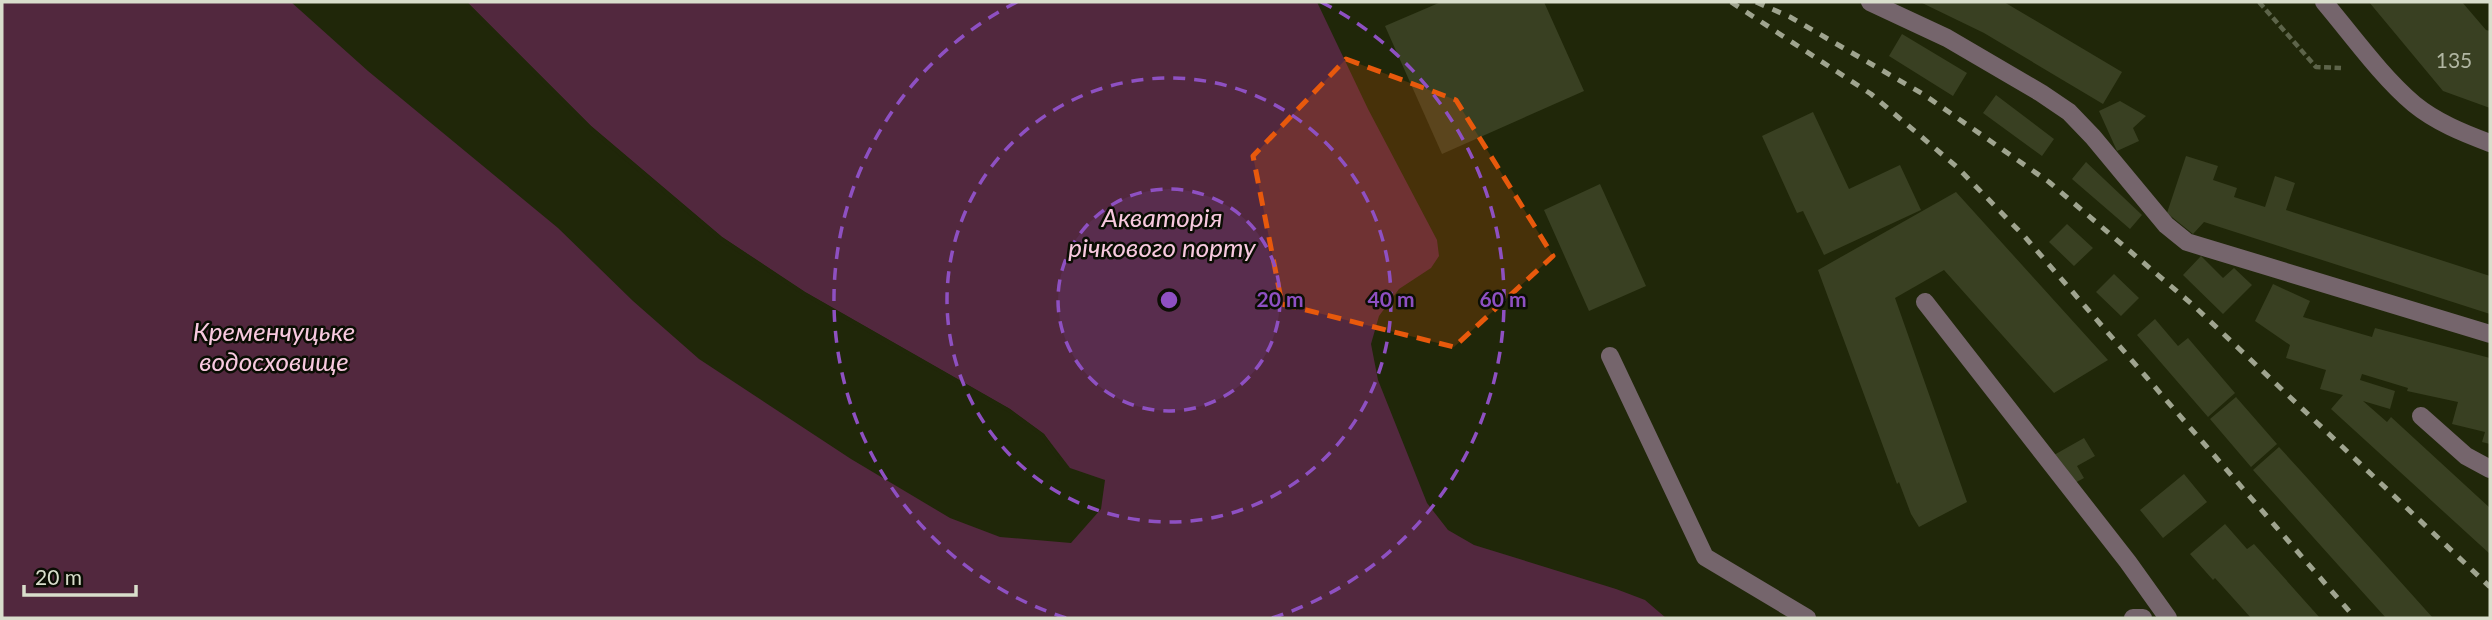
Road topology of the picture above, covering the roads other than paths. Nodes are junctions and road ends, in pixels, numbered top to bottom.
1 (1870, 2) edge
2 (2324, 2) edge
3 (2490, 143) edge
4 (1925, 302) dead end
5 (2490, 334) edge
6 (1611, 356) dead end
7 (2421, 416) dead end
8 (2490, 469) edge
9 (1807, 618) edge
10 (2133, 618) edge
11 (2143, 618) edge
12 (2168, 618) edge

1 - 5 lane
2 - 3 lane
4 - 12 lane
6 - 9 lane
7 - 8 lane
10 - 11 lane

